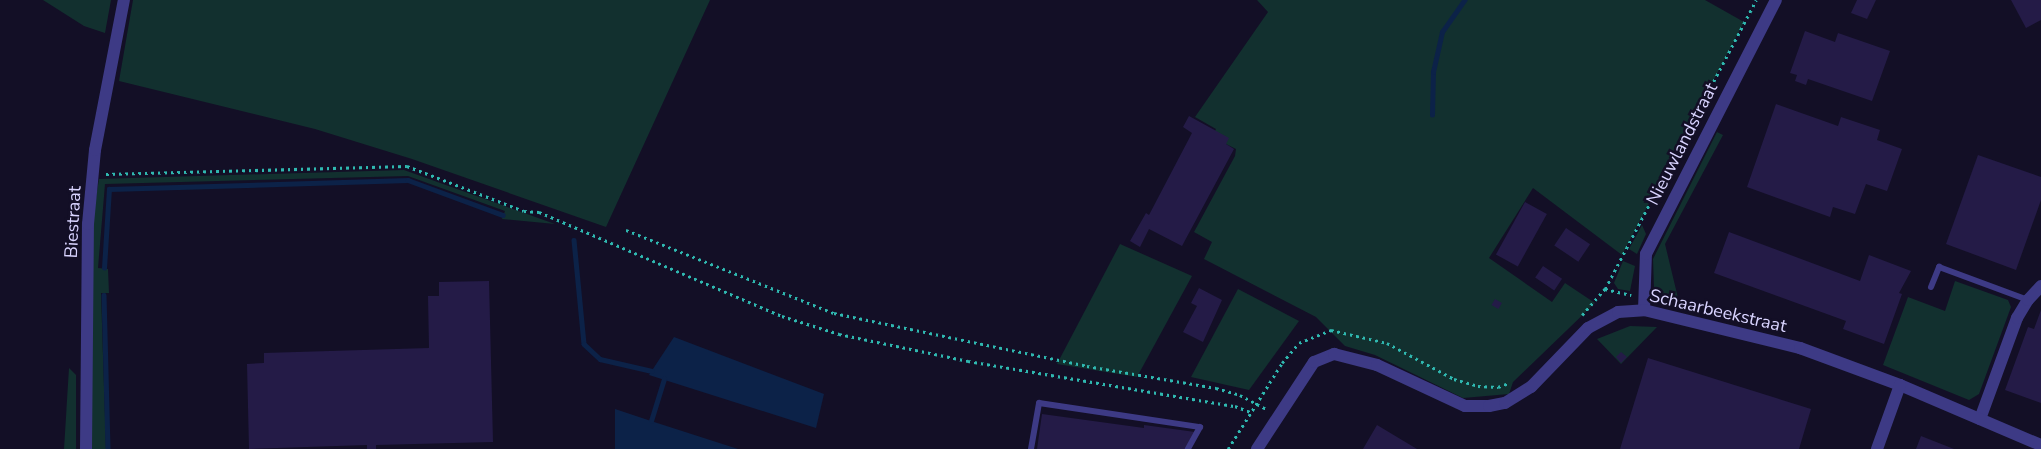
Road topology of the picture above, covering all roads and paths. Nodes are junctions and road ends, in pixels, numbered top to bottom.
1 (124, 0) edge
2 (1756, 0) edge
3 (1776, 0) edge
4 (93, 175) junction
5 (626, 230) dead end
6 (2041, 286) edge
7 (1932, 287) dead end
8 (2028, 300) junction
9 (1644, 310) junction
10 (1578, 319) dead end
11 (1513, 382) dead end
12 (1900, 385) junction
13 (1256, 404) junction
14 (1251, 412) junction
15 (1278, 416) junction
16 (1980, 419) junction
17 (2041, 445) edge
18 (86, 449) edge
19 (1031, 449) edge
20 (1188, 449) edge
21 (1228, 449) edge
22 (1257, 449) edge
23 (1877, 449) edge

1 - 4 street, Biestraat
2 - 10 path
3 - 9 street, Nieuwlandstraat
4 - 14 path
4 - 18 street, Biestraat
5 - 13 path
6 - 8 street
7 - 8 lane
8 - 16 street
9 - 12 street, Schaarbeekstraat
9 - 15 street, Schaarbeekstraat
11 - 13 path
12 - 16 street, Schaarbeekstraat
12 - 23 street
13 - 14 path
13 - 15 path
14 - 21 path
15 - 22 street, Schaarbeekstraat
16 - 17 street, Schaarbeekstraat
19 - 20 lane

